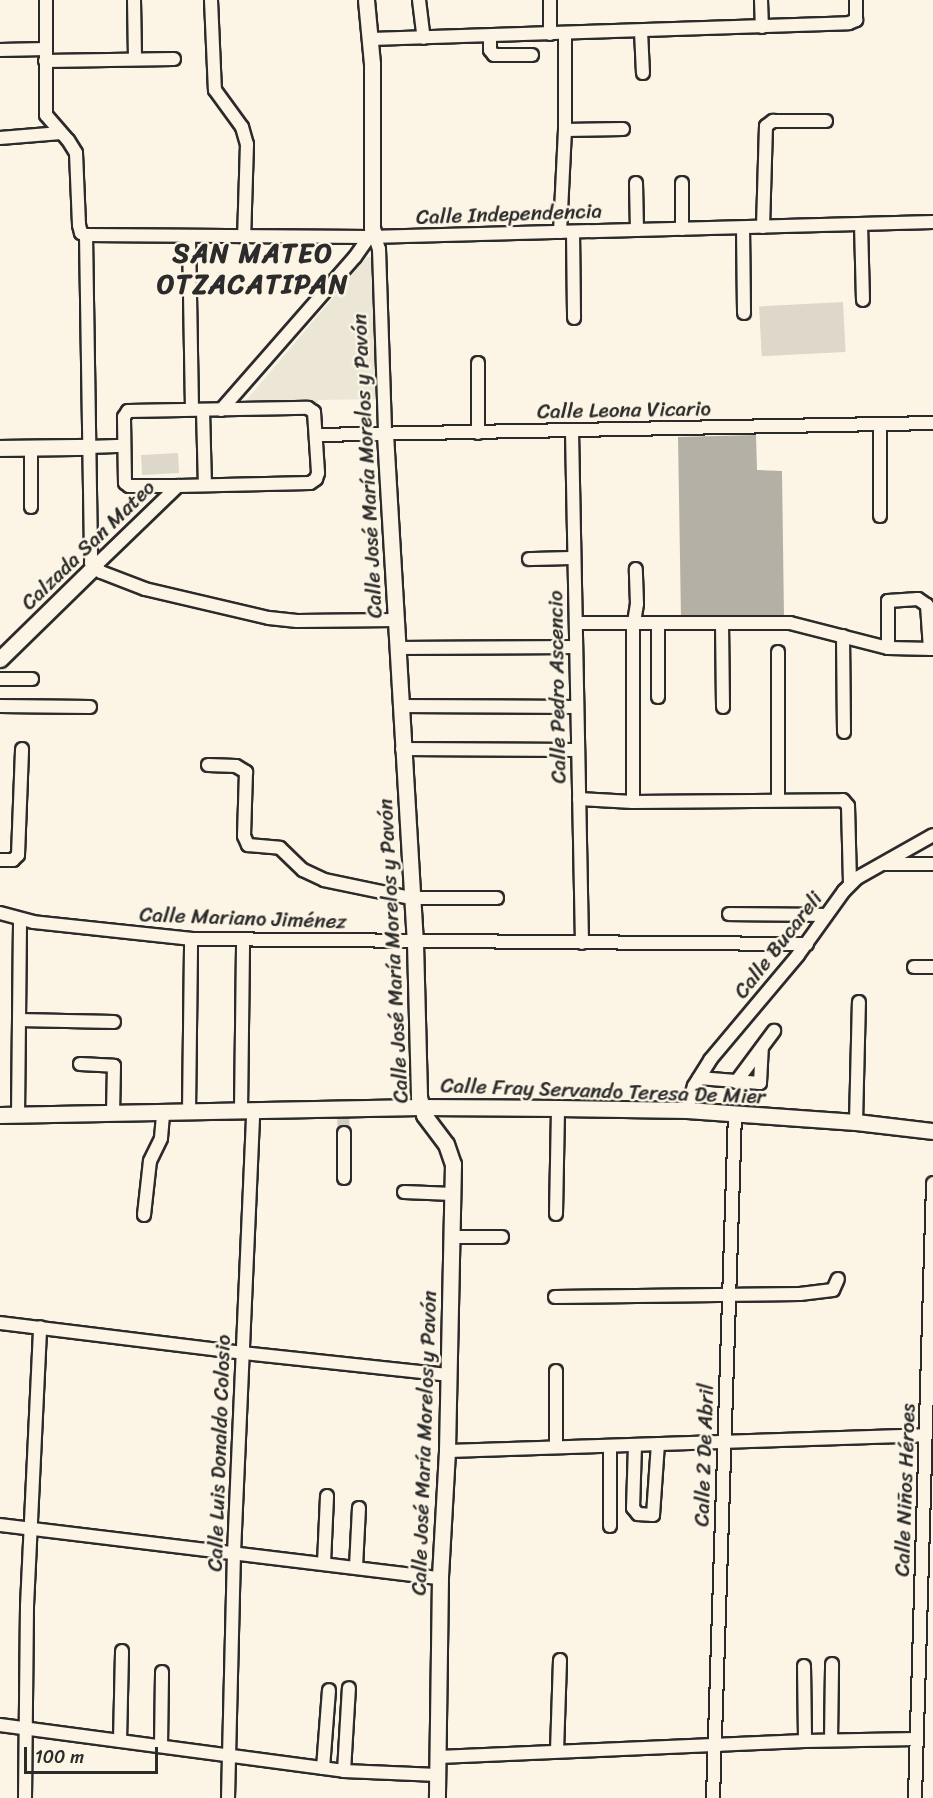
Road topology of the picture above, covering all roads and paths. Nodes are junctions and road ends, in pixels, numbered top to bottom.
1 (46, 0) edge
2 (134, 0) edge
3 (366, 0) edge
4 (419, 0) edge
5 (550, 0) edge
6 (761, 0) edge
7 (856, 0) edge
8 (211, 4) edge
9 (762, 27) junction
10 (642, 31) junction
11 (550, 34) junction
12 (565, 34) junction
13 (490, 36) junction
14 (424, 38) junction
15 (370, 39) junction
16 (0, 50) edge
17 (45, 55) junction
18 (532, 55) dead end
19 (135, 59) junction
20 (174, 59) dead end
21 (643, 73) dead end
22 (826, 121) dead end
23 (623, 129) dead end
24 (565, 130) junction
25 (62, 134) junction
26 (0, 138) edge
27 (636, 183) dead end
28 (682, 183) dead end
29 (933, 222) edge
30 (861, 224) junction
31 (763, 227) junction
32 (743, 228) junction
33 (682, 229) junction
34 (637, 230) junction
35 (567, 232) junction
36 (86, 235) junction
37 (189, 237) junction
38 (244, 237) junction
39 (372, 237) junction
40 (863, 300) dead end
41 (744, 313) dead end
42 (574, 318) dead end
43 (478, 363) dead end
44 (198, 409) junction
45 (221, 410) junction
46 (933, 423) edge
47 (880, 424) junction
48 (572, 431) junction
49 (478, 433) junction
50 (385, 434) junction
51 (316, 435) junction
52 (124, 446) junction
53 (88, 447) junction
54 (0, 448) edge
55 (31, 448) junction
56 (205, 485) junction
57 (178, 486) junction
58 (31, 507) dead end
59 (880, 516) dead end
60 (574, 558) junction
61 (529, 559) dead end
62 (94, 567) junction
63 (636, 569) dead end
64 (395, 620) junction
65 (576, 623) junction
66 (634, 623) junction
67 (658, 623) junction
68 (722, 623) junction
69 (843, 636) junction
70 (576, 647) junction
71 (397, 648) junction
72 (888, 648) junction
73 (931, 649) edge
74 (778, 652) dead end
75 (0, 659) edge
76 (0, 679) edge
77 (32, 679) dead end
78 (658, 697) dead end
79 (0, 706) edge
80 (400, 706) junction
81 (723, 706) dead end
82 (90, 707) dead end
83 (577, 707) junction
84 (844, 732) dead end
85 (22, 749) dead end
86 (402, 749) junction
87 (578, 750) junction
88 (208, 765) dead end
89 (579, 799) junction
90 (778, 799) junction
91 (633, 802) junction
92 (933, 835) edge
93 (0, 861) edge
94 (883, 864) junction
95 (933, 864) edge
96 (850, 884) junction
97 (411, 898) junction
98 (497, 898) dead end
99 (0, 913) edge
100 (729, 914) dead end
101 (826, 915) junction
102 (20, 920) junction
103 (191, 939) junction
104 (243, 941) junction
105 (415, 943) junction
106 (582, 943) junction
107 (807, 944) junction
108 (914, 967) dead end
109 (933, 967) edge
110 (859, 1002) dead end
111 (19, 1020) junction
112 (114, 1022) dead end
113 (774, 1031) dead end
114 (762, 1048) junction
115 (80, 1064) dead end
116 (699, 1078) junction
117 (735, 1082) junction
118 (420, 1107) junction
119 (558, 1108) junction
120 (687, 1110) junction
121 (247, 1111) junction
122 (189, 1112) junction
123 (163, 1113) junction
124 (113, 1114) junction
125 (735, 1114) junction
126 (0, 1115) edge
127 (18, 1115) junction
128 (856, 1122) junction
129 (933, 1131) edge
130 (344, 1133) tunnel mouth
131 (344, 1178) dead end
132 (933, 1183) edge
133 (404, 1192) dead end
134 (453, 1194) junction
135 (556, 1214) dead end
136 (144, 1215) dead end
137 (452, 1237) junction
138 (502, 1237) dead end
139 (838, 1279) dead end
140 (728, 1294) junction
141 (555, 1297) dead end
142 (0, 1323) edge
143 (40, 1327) junction
144 (243, 1353) junction
145 (931, 1369) edge
146 (556, 1371) dead end
147 (448, 1375) junction
148 (926, 1435) junction
149 (724, 1442) junction
150 (658, 1444) junction
151 (635, 1445) junction
152 (610, 1446) junction
153 (556, 1447) junction
154 (447, 1451) junction
155 (327, 1496) dead end
156 (359, 1508) dead end
157 (0, 1526) edge
158 (610, 1526) dead end
159 (32, 1529) junction
160 (234, 1553) junction
161 (324, 1563) junction
162 (356, 1567) junction
163 (440, 1578) junction
164 (122, 1651) dead end
165 (560, 1660) dead end
166 (832, 1664) dead end
167 (804, 1666) dead end
168 (162, 1672) dead end
169 (349, 1688) dead end
170 (329, 1690) dead end
171 (0, 1725) edge
172 (26, 1729) junction
173 (917, 1739) junction
174 (831, 1740) junction
175 (120, 1741) junction
176 (805, 1741) junction
177 (715, 1744) junction
178 (161, 1746) junction
179 (557, 1751) junction
180 (230, 1755) junction
181 (439, 1756) junction
182 (323, 1768) junction
183 (344, 1771) junction
184 (438, 1775) junction
185 (25, 1798) edge
186 (228, 1798) edge
187 (437, 1798) edge
188 (713, 1798) edge
189 (915, 1798) edge

1 - 17 street
2 - 19 street
3 - 15 main road
4 - 14 street
5 - 11 street
6 - 9 street
7 - 9 street
8 - 38 street
9 - 10 street
10 - 12 street
10 - 21 street
11 - 12 street
11 - 13 street
12 - 24 street
13 - 14 street
13 - 18 street
14 - 15 street
15 - 39 main road
16 - 17 street
17 - 19 street
17 - 25 street
19 - 20 street
22 - 31 street
23 - 24 street
24 - 35 street
25 - 26 street
25 - 36 street
27 - 34 street
28 - 33 street
29 - 30 street, Calle Independencia
30 - 31 street, Calle Independencia
30 - 40 street
31 - 32 street, Calle Independencia
32 - 33 street, Calle Independencia
32 - 41 street
33 - 34 street, Calle Independencia
34 - 35 street, Calle Independencia
35 - 39 street, Calle Independencia
35 - 42 street
36 - 37 street, Calle Independencia
36 - 53 street
37 - 38 street, Calle Independencia
37 - 44 street
38 - 39 street, Calle Independencia
39 - 45 street
39 - 50 street, Calle José María Morelos y Pavón
43 - 49 street
44 - 45 street
44 - 52 street
44 - 56 street
45 - 51 street
46 - 47 street, Calle Leona Vicario
47 - 48 street, Calle Leona Vicario
47 - 59 street
48 - 49 street, Calle Leona Vicario
48 - 60 street, Calle Pedro Ascencio
49 - 50 street, Calle Leona Vicario
50 - 51 street, Calle Leona Vicario
50 - 64 main road, Calle José María Morelos y Pavón
51 - 56 street
52 - 53 street
52 - 57 street
53 - 55 main road
53 - 62 street
54 - 55 main road
55 - 58 street
56 - 57 street
57 - 62 street, Calzada San Mateo
60 - 61 street
60 - 65 street, Calle Pedro Ascencio
62 - 64 street
62 - 75 main road, Calzada San Mateo
63 - 66 street
64 - 71 main road, Calle José María Morelos y Pavón
65 - 66 street
65 - 70 street, Calle Pedro Ascencio
66 - 67 street
66 - 91 street
67 - 68 street
67 - 78 street
68 - 69 street
68 - 81 street
69 - 72 street
69 - 84 street
70 - 71 street
70 - 83 street, Calle Pedro Ascencio
71 - 80 main road, Calle José María Morelos y Pavón
72 - 73 street
72 - 73 street
74 - 90 street
76 - 77 street
79 - 82 street
80 - 83 street
80 - 86 main road, Calle José María Morelos y Pavón
83 - 87 street, Calle Pedro Ascencio
85 - 93 street
86 - 87 street
86 - 97 main road, Calle José María Morelos y Pavón
87 - 89 street, Calle Pedro Ascencio
88 - 97 street
89 - 91 street
89 - 106 street, Calle Pedro Ascencio
90 - 91 street
90 - 96 street
92 - 94 street, Calle Bucareli
94 - 95 street
94 - 96 street, Calle Bucareli
96 - 101 street, Calle Bucareli
97 - 98 street
97 - 105 main road, Calle José María Morelos y Pavón
99 - 102 street, Calle Mariano Jiménez
100 - 101 street
101 - 107 street, Calle Bucareli
102 - 103 street, Calle Mariano Jiménez
102 - 111 street
103 - 104 street, Calle Mariano Jiménez
103 - 122 street
104 - 105 street, Calle Mariano Jiménez
104 - 121 street, Calle Luis Donaldo Colosio
105 - 106 street, Calle Mariano Jiménez
105 - 118 main road, Calle José María Morelos y Pavón
106 - 107 street, Calle Mariano Jiménez
107 - 116 street, Calle Bucareli
108 - 109 street
110 - 128 street
111 - 112 street
111 - 127 street
113 - 114 street
114 - 117 street
114 - 117 street
115 - 124 street
116 - 117 street
116 - 120 street, Calle Bucareli
118 - 119 main road, Calle Fray Servando Teresa De Mier
118 - 121 main road, Calle Fray Servando Teresa De Mier
118 - 134 main road, Calle José María Morelos y Pavón
119 - 120 main road, Calle Fray Servando Teresa De Mier
119 - 135 street
120 - 125 main road, Calle Fray Servando Teresa De Mier
121 - 122 main road, Calle Fray Servando Teresa De Mier
121 - 144 street, Calle Luis Donaldo Colosio
122 - 123 main road, Calle Fray Servando Teresa De Mier
123 - 124 main road, Calle Fray Servando Teresa De Mier
123 - 136 street
124 - 127 main road, Calle Fray Servando Teresa De Mier
125 - 128 main road, Calle Fray Servando Teresa De Mier
125 - 140 street, Calle 2 De Abril
126 - 127 main road, Calle Fray Servando Teresa De Mier
128 - 129 main road, Calle Fray Servando Teresa De Mier
130 - 131 street
132 - 145 street, Calle Niños Héroes
133 - 134 street
134 - 137 main road, Calle José María Morelos y Pavón
137 - 138 street
137 - 147 main road, Calle José María Morelos y Pavón
139 - 140 street
140 - 141 street
140 - 149 street, Calle 2 De Abril
142 - 143 street
143 - 144 street
143 - 159 street
144 - 147 street
144 - 160 street, Calle Luis Donaldo Colosio
145 - 148 street, Calle Niños Héroes
146 - 153 street
147 - 154 main road, Calle José María Morelos y Pavón
148 - 149 street
148 - 173 street, Calle Niños Héroes
149 - 150 street
149 - 177 street, Calle 2 De Abril
150 - 151 street
150 - 151 street
151 - 152 street
152 - 153 street
152 - 158 street
153 - 154 street
154 - 163 main road, Calle José María Morelos y Pavón
155 - 161 street
156 - 162 street
157 - 159 street
159 - 160 street
159 - 172 street
160 - 161 street
160 - 180 street, Calle Luis Donaldo Colosio
161 - 162 street
162 - 163 street
163 - 181 main road, Calle José María Morelos y Pavón
164 - 175 street
165 - 179 street
166 - 174 street
167 - 176 street
168 - 178 street
169 - 183 street
170 - 182 street
171 - 172 street
172 - 175 street
172 - 185 street
173 - 174 street
173 - 189 street, Calle Niños Héroes
174 - 176 street
175 - 178 street
176 - 177 street
177 - 179 street
177 - 188 street, Calle 2 De Abril
178 - 180 street
179 - 181 street
180 - 182 street
180 - 186 street, Calle Luis Donaldo Colosio
181 - 184 main road, Calle José María Morelos y Pavón
182 - 183 street
183 - 184 street
184 - 187 main road, Calle José María Morelos y Pavón

